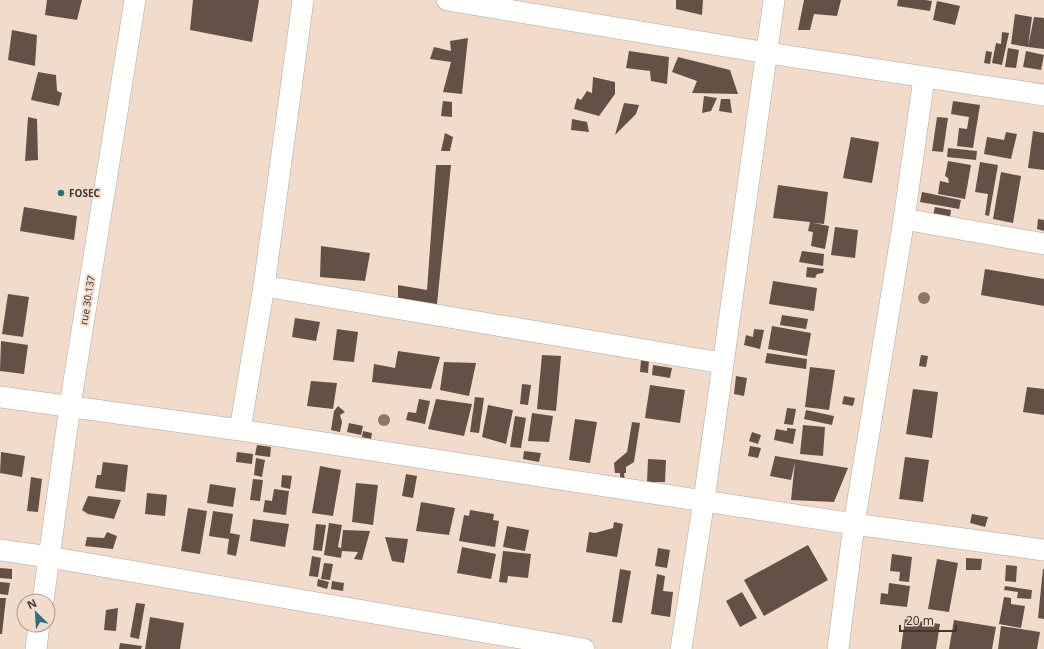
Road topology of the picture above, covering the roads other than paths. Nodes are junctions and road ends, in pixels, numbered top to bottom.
1 (135, 0) edge
2 (303, 0) edge
3 (447, 0) edge
4 (774, 0) edge
5 (768, 53) junction
6 (924, 78) junction
7 (1044, 96) edge
8 (904, 219) junction
9 (1044, 244) edge
10 (264, 286) junction
11 (722, 363) junction
12 (0, 397) edge
13 (70, 406) junction
14 (240, 430) junction
15 (704, 500) junction
16 (854, 524) junction
17 (0, 550) edge
18 (1044, 550) edge
19 (49, 557) junction
20 (44, 593) edge
21 (38, 633) edge
22 (36, 649) edge
23 (584, 649) edge
24 (681, 649) edge
25 (838, 649) edge

1 - 13 street, rue 30.137
2 - 10 street
3 - 5 street
4 - 5 street
5 - 6 street
5 - 11 street
6 - 7 street
6 - 8 street
8 - 9 street
8 - 16 street
10 - 11 street
10 - 14 street
11 - 15 street
12 - 13 street
13 - 14 street
13 - 19 street, rue 30.137
14 - 15 street
15 - 16 street
15 - 24 street
16 - 18 street
16 - 25 street
17 - 19 street
19 - 20 street, rue 30.137
19 - 23 street
21 - 22 street

